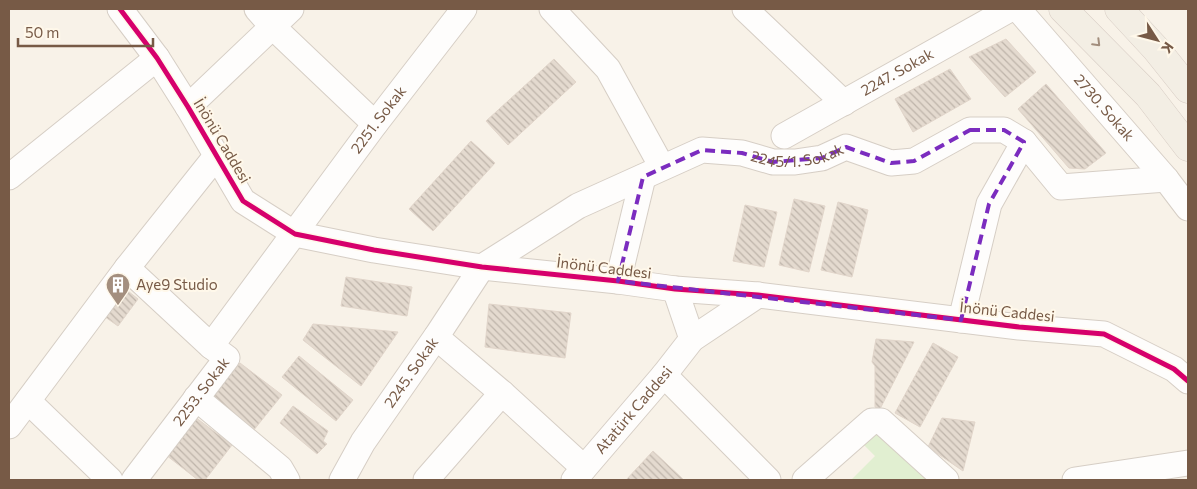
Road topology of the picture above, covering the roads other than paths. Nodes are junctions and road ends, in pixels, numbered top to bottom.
1 (120, 9) edge
2 (291, 9) edge
3 (464, 9) edge
4 (552, 9) edge
5 (745, 9) edge
6 (1010, 9) edge
7 (1018, 9) edge
8 (1063, 9) edge
9 (1119, 9) edge
10 (265, 18) edge
11 (157, 58) junction
12 (1188, 89) edge
13 (844, 103) junction
14 (188, 107) junction
15 (375, 124) junction
16 (784, 136) dead end
17 (1024, 142) junction
18 (1188, 147) edge
19 (217, 155) junction
20 (653, 172) junction
21 (9, 177) edge
22 (1166, 179) junction
23 (1188, 208) edge
24 (295, 234) junction
25 (482, 267) junction
26 (127, 268) junction
27 (618, 281) junction
28 (675, 290) junction
29 (758, 295) junction
30 (962, 320) junction
31 (436, 337) junction
32 (692, 338) junction
33 (211, 346) junction
34 (664, 375) junction
35 (1188, 381) edge
36 (502, 393) junction
37 (196, 398) junction
38 (28, 401) junction
39 (9, 426) edge
40 (1188, 463) edge
41 (579, 474) edge
42 (110, 480) edge
43 (134, 480) edge
44 (286, 480) edge
45 (342, 480) edge
46 (426, 480) edge
47 (768, 480) edge
48 (805, 480) edge
49 (946, 480) edge
50 (1075, 480) edge

1 - 11 street, İnönü Caddesi
2 - 10 street
3 - 15 street, 2251. Sokak
4 - 20 street
5 - 13 street
6 - 13 street, 2247. Sokak
7 - 22 street, 2730. Sokak
8 -> 18 main road
9 - 12 main road
10 - 14 street
10 - 15 street
11 - 14 street, İnönü Caddesi
11 - 21 street
13 - 16 street, 2247. Sokak
14 - 19 street, İnönü Caddesi
15 - 24 street, 2251. Sokak
17 - 20 street, 2245/1. Sokak
17 - 22 street, 2245/1. Sokak
17 - 30 street
19 - 24 street, İnönü Caddesi
19 - 26 street
20 - 25 street, 2245/1. Sokak
20 - 27 street
22 - 23 street, 2730. Sokak
24 - 25 street, İnönü Caddesi
24 - 33 street, 2253. Sokak
25 - 27 street, İnönü Caddesi
25 - 31 street, 2245. Sokak
26 - 33 street
26 - 38 street
27 - 28 street, İnönü Caddesi
28 - 29 street, İnönü Caddesi
28 - 32 street
29 - 30 street, İnönü Caddesi
29 - 32 street, Atatürk Caddesi
30 - 35 street, İnönü Caddesi
31 - 36 street
31 - 45 street, 2245. Sokak
32 - 34 street, Atatürk Caddesi
33 - 37 street, 2253. Sokak
34 - 41 street, Atatürk Caddesi
34 - 47 street
36 - 41 street
36 - 46 street
37 - 43 street, 2253. Sokak
37 - 44 street
38 - 39 street
38 - 42 street
40 - 50 street
48 - 49 street

